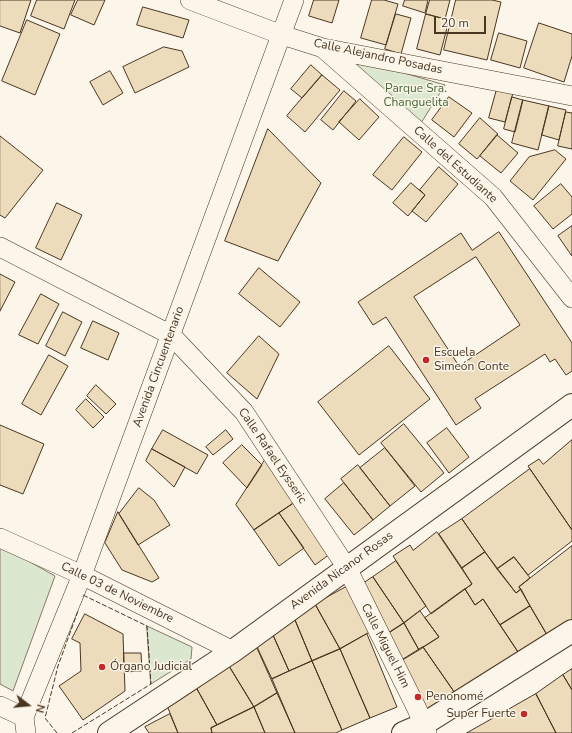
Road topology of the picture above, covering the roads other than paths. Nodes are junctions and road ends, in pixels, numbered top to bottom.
1 (190, 0) edge
2 (294, 0) edge
3 (282, 35) junction
4 (323, 48) junction
5 (572, 96) edge
6 (0, 247) edge
7 (572, 298) edge
8 (171, 336) junction
9 (572, 405) edge
10 (0, 538) edge
11 (347, 568) junction
12 (82, 575) junction
13 (572, 631) edge
14 (233, 651) junction
15 (0, 706) edge
16 (25, 725) edge
17 (425, 728) edge
18 (109, 733) edge
19 (403, 733) edge

1 - 3 street, Calle Alejandro Posadas
2 - 3 street, Avenida Cincuentenario
3 - 4 street, Calle Alejandro Posadas
3 - 8 street, Avenida Cincuentenario
4 - 5 street, Calle Alejandro Posadas
4 - 7 street, Calle del Estudiante
6 - 8 street, Calle Rafael Eysseric
8 - 11 street, Calle Rafael Eysseric
8 - 12 street, Avenida Cincuentenario
9 - 11 main road, Avenida Nicanor Rosas
10 - 12 street, Calle 03 de Noviembre
11 - 14 main road, Avenida Nicanor Rosas
11 - 17 street, Calle Miguel Him
12 - 14 street, Calle 03 de Noviembre
12 - 16 street, Avenida Cincuentenario
13 - 17 main road
14 - 18 main road, Avenida Nicanor Rosas
15 - 16 street
17 - 19 main road

